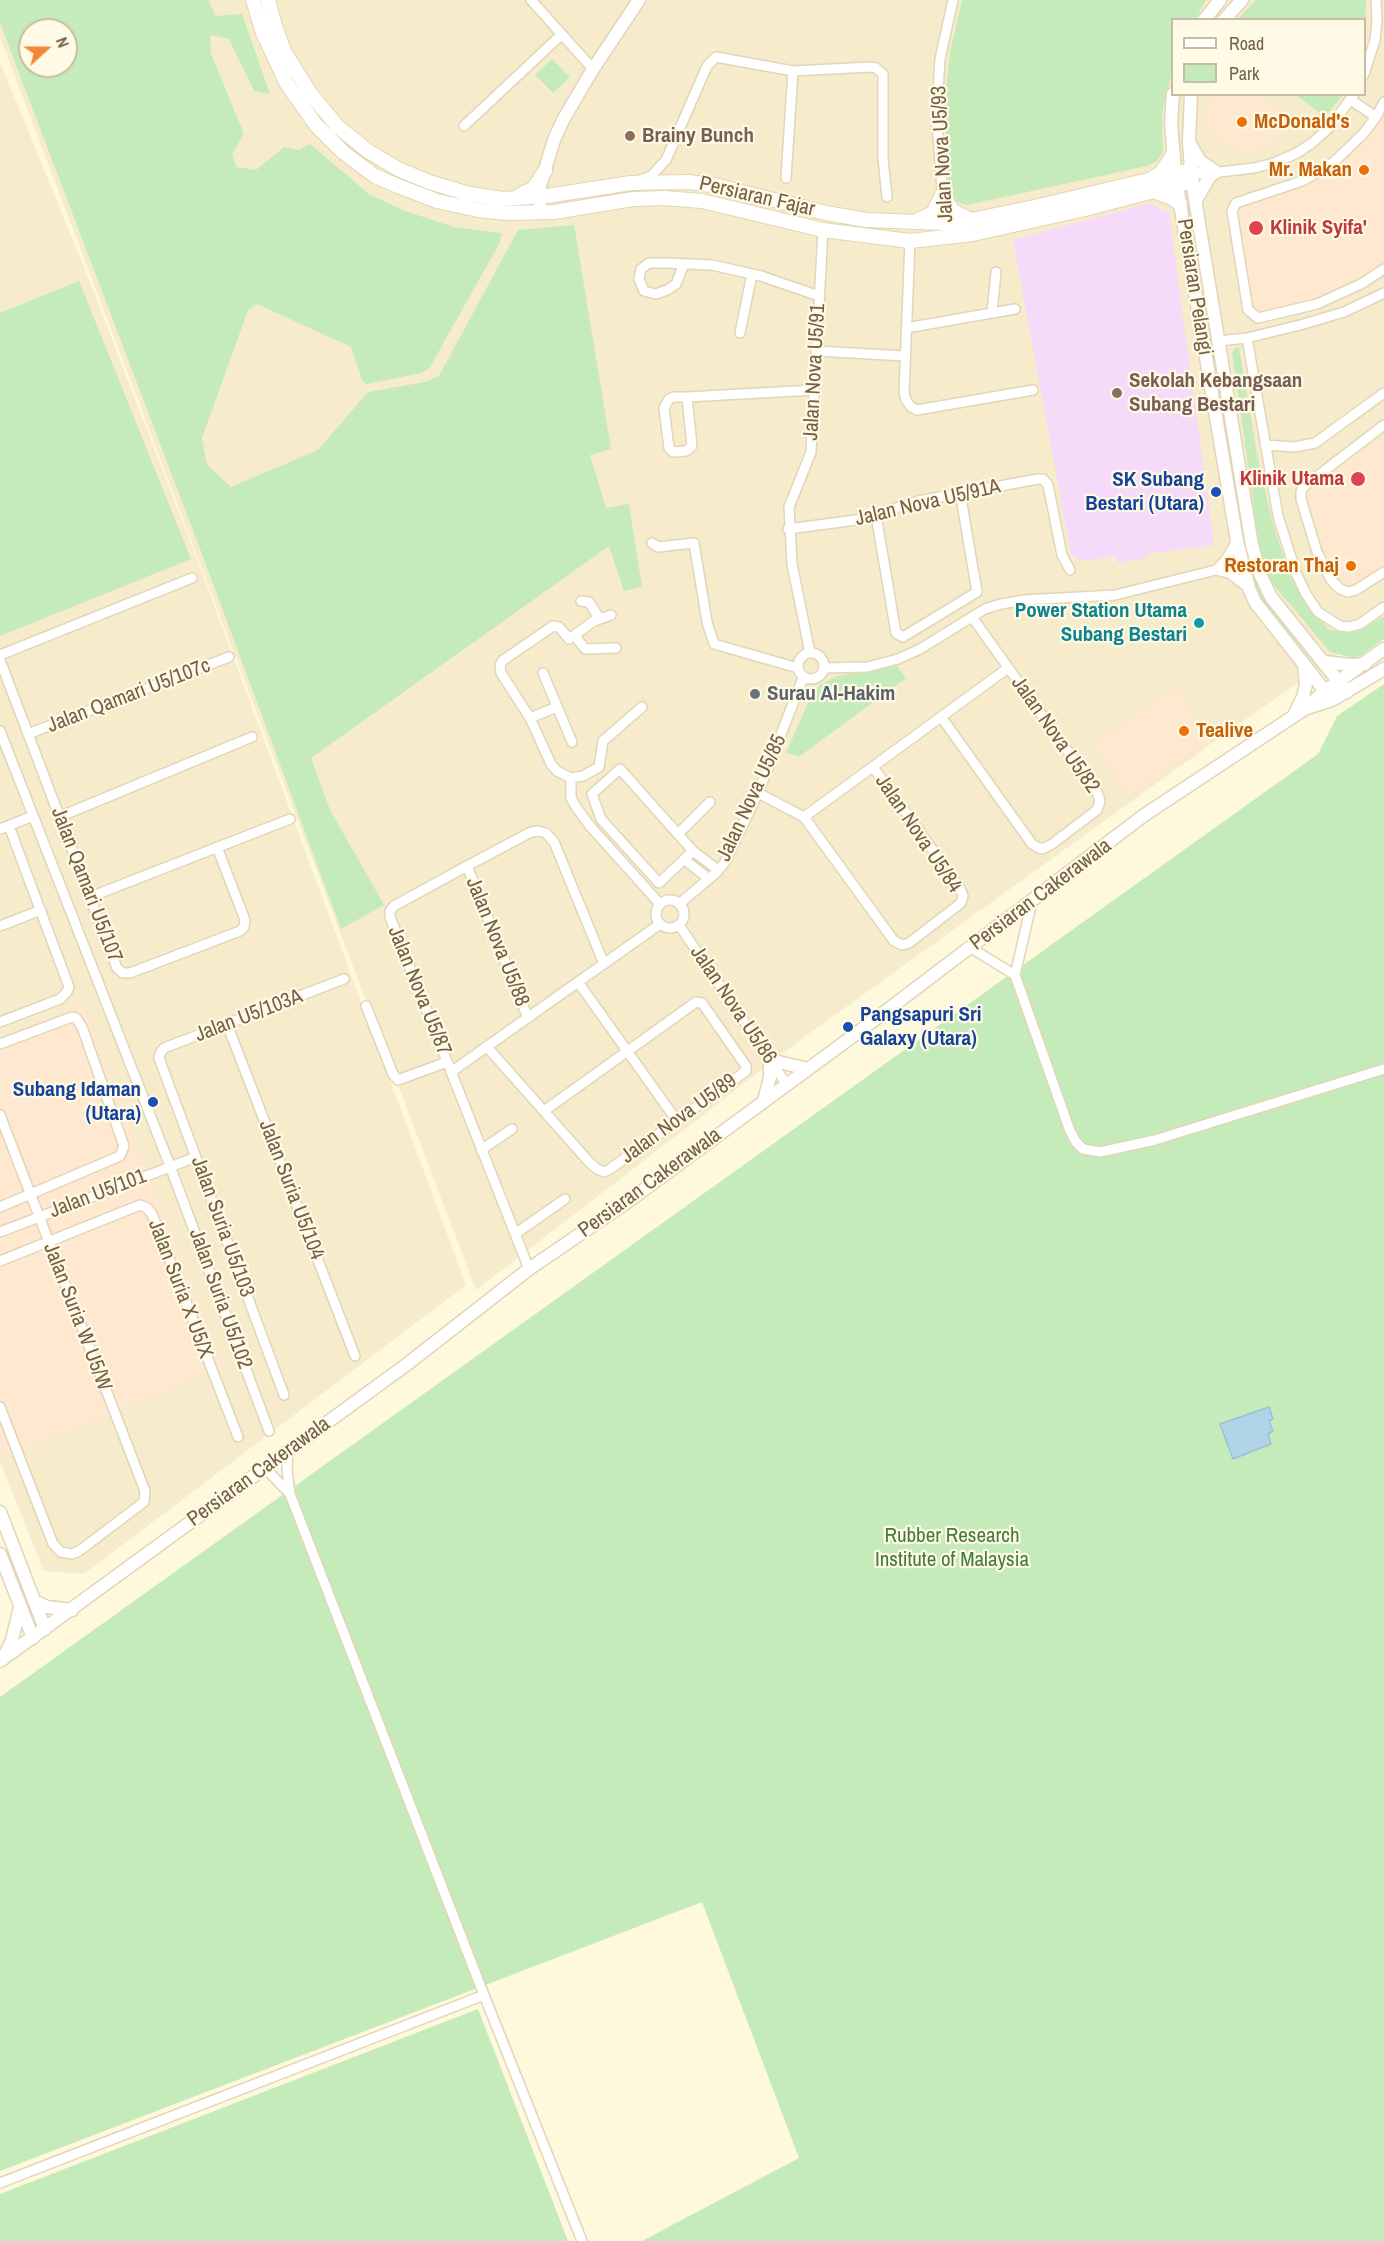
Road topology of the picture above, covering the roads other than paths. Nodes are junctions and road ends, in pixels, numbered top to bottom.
1 (268, 0) edge
2 (531, 0) edge
3 (639, 0) edge
4 (953, 0) edge
5 (1220, 0) edge
6 (1242, 0) edge
7 (1376, 0) edge
8 (253, 2) edge
9 (1206, 18) edge
10 (1226, 18) edge
11 (561, 35) junction
12 (593, 69) junction
13 (793, 71) junction
14 (1366, 71) edge
15 (1173, 96) edge
16 (1191, 96) edge
17 (1353, 97) edge
18 (1384, 102) edge
19 (1376, 117) junction
20 (464, 126) dead end
21 (1189, 142) junction
22 (1173, 155) junction
23 (666, 160) junction
24 (545, 171) junction
25 (1216, 172) junction
26 (1195, 175) junction
27 (786, 178) dead end
28 (1176, 179) junction
29 (689, 182) junction
30 (631, 183) junction
31 (1151, 186) junction
32 (556, 195) junction
33 (942, 195) junction
34 (539, 197) junction
35 (887, 197) dead end
36 (508, 199) junction
37 (1196, 200) junction
38 (1180, 204) junction
39 (540, 213) junction
40 (971, 220) junction
41 (912, 223) junction
42 (945, 223) junction
43 (823, 230) junction
44 (947, 238) junction
45 (910, 241) junction
46 (684, 264) junction
47 (1384, 269) edge
48 (996, 272) dead end
49 (752, 274) junction
50 (1384, 293) edge
51 (819, 296) junction
52 (1015, 309) dead end
53 (992, 313) junction
54 (906, 328) junction
55 (740, 333) dead end
56 (1247, 338) junction
57 (1218, 341) junction
58 (816, 351) junction
59 (905, 356) junction
60 (814, 390) junction
61 (1033, 390) dead end
62 (1384, 393) edge
63 (687, 397) junction
64 (1384, 426) edge
65 (1265, 445) junction
66 (960, 492) junction
67 (876, 515) junction
68 (788, 529) junction
69 (1237, 541) junction
70 (652, 543) dead end
71 (1070, 570) dead end
72 (1216, 570) junction
73 (1384, 572) edge
74 (192, 578) dead end
75 (1249, 588) junction
76 (581, 601) dead end
77 (1384, 607) edge
78 (611, 615) dead end
79 (972, 617) junction
80 (599, 618) junction
81 (575, 636) junction
82 (616, 648) dead end
83 (1384, 649) edge
84 (810, 653) junction
85 (0, 655) edge
86 (230, 657) dead end
87 (0, 660) edge
88 (1324, 662) junction
89 (1365, 663) junction
90 (1304, 664) junction
91 (798, 668) junction
92 (824, 668) junction
93 (1008, 668) junction
94 (1384, 669) edge
95 (543, 673) dead end
96 (804, 678) junction
97 (1338, 681) junction
98 (1347, 692) junction
99 (1328, 695) junction
100 (557, 706) junction
101 (642, 707) dead end
102 (1298, 712) junction
103 (530, 718) junction
104 (942, 718) junction
105 (0, 731) edge
106 (28, 734) junction
107 (252, 737) dead end
108 (572, 742) dead end
109 (873, 767) junction
110 (571, 778) junction
111 (758, 794) junction
112 (710, 802) dead end
113 (33, 816) junction
114 (59, 817) junction
115 (804, 817) junction
116 (290, 819) dead end
117 (4, 827) edge
118 (678, 834) junction
119 (218, 847) junction
120 (693, 851) junction
121 (685, 860) junction
122 (467, 866) junction
123 (718, 870) junction
124 (709, 879) junction
125 (90, 897) junction
126 (1032, 901) junction
127 (660, 904) junction
128 (679, 904) junction
129 (41, 910) junction
130 (660, 924) junction
131 (679, 925) junction
132 (0, 926) edge
133 (971, 948) junction
134 (604, 963) junction
135 (1015, 975) junction
136 (344, 979) dead end
137 (578, 982) junction
138 (366, 1006) dead end
139 (528, 1018) junction
140 (0, 1022) edge
141 (227, 1024) junction
142 (0, 1044) edge
143 (487, 1047) junction
144 (627, 1053) junction
145 (159, 1058) joint
146 (770, 1059) junction
147 (449, 1067) junction
148 (808, 1069) junction
149 (1384, 1069) edge
150 (787, 1085) junction
151 (764, 1101) junction
152 (544, 1111) junction
153 (0, 1115) edge
154 (677, 1121) junction
155 (512, 1129) dead end
156 (481, 1150) junction
157 (196, 1157) junction
158 (170, 1166) junction
159 (31, 1196) junction
160 (565, 1199) dead end
161 (0, 1207) edge
162 (39, 1217) junction
163 (0, 1232) edge
164 (515, 1234) junction
165 (49, 1242) junction
166 (0, 1261) edge
167 (529, 1269) junction
168 (355, 1356) dead end
169 (284, 1395) dead end
170 (0, 1407) edge
171 (268, 1431) dead end
172 (238, 1437) dead end
173 (288, 1452) junction
174 (265, 1468) junction
175 (290, 1494) junction
176 (0, 1512) edge
177 (0, 1554) edge
178 (34, 1601) junction
179 (20, 1606) junction
180 (72, 1610) junction
181 (45, 1629) junction
182 (33, 1638) junction
183 (1, 1660) edge
184 (484, 1995) junction
185 (0, 2183) edge
186 (582, 2241) edge

1 - 36 main road, Persiaran Fajar
2 - 11 street
3 - 12 street
4 - 33 street, Jalan Nova U5/93
5 - 9 street
6 - 10 street
7 - 14 street
8 - 39 main road
11 - 12 street
11 - 20 street
12 - 24 street
13 - 23 street
13 - 27 street
13 - 35 street
15 - 22 street, Persiaran Pelangi
16 - 21 street, Persiaran Pelangi
17 - 19 street
17 - 25 street
18 - 19 street
19 - 47 street
21 - 25 street
21 - 26 street, Persiaran Pelangi
22 - 28 street, Persiaran Pelangi
22 - 31 main road
23 - 29 street
23 - 30 street
24 - 32 main road
24 - 34 street
24 - 36 main road
25 - 26 street
25 - 37 street
26 - 28 main road
26 - 37 street, Persiaran Pelangi
28 - 31 main road
28 - 38 street, Persiaran Pelangi
29 - 30 main road, Persiaran Fajar
29 - 41 main road, Persiaran Fajar
30 - 32 main road, Persiaran Fajar
31 - 38 main road
31 - 40 main road, Persiaran Fajar
31 - 44 main road
32 - 34 main road, Persiaran Fajar
33 - 40 main road
33 - 41 main road
33 - 42 street, Jalan Nova U5/93
34 - 36 main road, Persiaran Fajar
34 - 39 street
37 - 57 street, Persiaran Pelangi
38 - 69 street, Persiaran Pelangi
39 - 43 main road
40 - 42 main road, Persiaran Fajar
41 - 42 main road, Persiaran Fajar
42 - 44 street, Jalan Nova U5/93
43 - 45 main road
43 - 51 street, Jalan Nova U5/91
44 - 45 main road
45 - 54 street
46 - 46 street
46 - 49 street
48 - 53 street
49 - 51 street
49 - 55 street
50 - 56 street
51 - 58 street, Jalan Nova U5/91
52 - 53 street
53 - 54 street
54 - 59 street
56 - 57 street
56 - 65 street
57 - 88 street, Persiaran Pelangi
58 - 59 street
58 - 60 street, Jalan Nova U5/91
59 - 61 street
60 - 63 street
60 - 68 street, Jalan Nova U5/91
62 - 65 street
63 - 63 street
64 - 73 street
65 - 77 street
66 - 67 street, Jalan Nova U5/91A
66 - 67 street
66 - 71 street, Jalan Nova U5/91A
67 - 68 street, Jalan Nova U5/91A
68 - 84 street, Jalan Nova U5/91
69 - 72 street
69 - 75 street, Persiaran Pelangi
70 - 91 street
72 - 75 street
72 - 79 street
74 - 85 street
75 - 90 street, Persiaran Pelangi
76 - 80 street
78 - 80 street
79 - 92 street
79 - 93 street, Jalan Nova U5/82
80 - 81 street
81 - 82 street
81 - 103 street
83 - 89 street, Persiaran Cakerawala
84 - 91 street
84 - 92 street
86 - 106 street, Jalan Qamari U5/107c
87 - 106 street, Jalan Qamari U5/107
88 - 89 street
88 - 97 street, Persiaran Pelangi
89 - 97 street, Persiaran Cakerawala
90 - 99 street, Persiaran Pelangi
90 - 102 street
91 - 96 street
92 - 96 street
93 - 104 street
93 - 104 street, Jalan Nova U5/82
94 - 98 street, Persiaran Cakerawala
95 - 100 street
96 - 111 street, Jalan Nova U5/85
97 - 98 street, Persiaran Pelangi
97 - 99 street, Persiaran Cakerawala
98 - 99 street, Persiaran Cakerawala
99 - 102 street, Persiaran Cakerawala
100 - 103 street
100 - 108 street
101 - 110 street
102 - 126 street, Persiaran Cakerawala
103 - 110 street
104 - 109 street
105 - 113 street, Jalan Suria U5/102
106 - 114 street, Jalan Qamari U5/107
107 - 114 street
109 - 115 street
109 - 115 street, Jalan Nova U5/84
110 - 127 street
111 - 115 street, Jalan Nova U5/84
111 - 123 street, Jalan Nova U5/85
112 - 118 street
113 - 117 street
113 - 158 street, Jalan Suria U5/102
114 - 125 street, Jalan Qamari U5/107
116 - 119 street
117 - 129 street
118 - 120 street
118 - 121 street
119 - 125 street
119 - 125 street, Jalan Qamari U5/107
120 - 121 street
120 - 123 street
121 - 124 street
122 - 134 street, Jalan Nova U5/87
122 - 139 street, Jalan Nova U5/88
122 - 147 street, Jalan Nova U5/87
123 - 124 street, Jalan Nova U5/85
124 - 128 street, Jalan Nova U5/85
126 - 133 street, Persiaran Cakerawala
126 - 135 street
127 - 128 street
127 - 130 street
128 - 131 street
129 - 132 street
129 - 140 street
130 - 131 street
130 - 134 street
131 - 146 street, Jalan Nova U5/86
133 - 135 street
133 - 148 street, Persiaran Cakerawala
134 - 137 street
135 - 149 street
136 - 141 street, Jalan U5/103A
137 - 139 street
137 - 144 street
138 - 147 street
139 - 143 street
141 - 145 street, Jalan U5/103A
141 - 168 street, Jalan Suria U5/104
142 - 159 street
143 - 147 street
143 - 152 street, Jalan Nova U5/89
144 - 152 street, Jalan Nova U5/89
144 - 154 street
144 - 154 street, Jalan Nova U5/89
145 - 157 street, Jalan Suria U5/103
146 - 148 street
146 - 150 street, Jalan Nova U5/86
146 - 151 street
147 - 156 street, Jalan Nova U5/87
148 - 150 street, Persiaran Cakerawala
150 - 151 street, Persiaran Cakerawala
151 - 167 street, Persiaran Cakerawala
152 - 154 street, Jalan Nova U5/89
153 - 159 street, Jalan Suria W U5/W
155 - 156 street
156 - 164 street, Jalan Nova U5/87
157 - 158 street, Jalan U5/101
157 - 169 street, Jalan Suria U5/103
158 - 162 street, Jalan U5/101
158 - 171 street, Jalan Suria U5/102
159 - 161 street
159 - 162 street, Jalan Suria W U5/W
160 - 164 street
162 - 163 street, Jalan U5/101
162 - 165 street, Jalan Suria W U5/W
164 - 167 street, Jalan Nova U5/87
165 - 166 street
165 - 170 street, Jalan Suria W U5/W
165 - 172 street, Jalan Suria X U5/X
167 - 173 street, Persiaran Cakerawala
173 - 174 street, Persiaran Cakerawala
173 - 175 street
174 - 175 street
174 - 180 street, Persiaran Cakerawala
175 - 184 street
176 - 178 street
177 - 179 street
178 - 180 street
178 - 181 street
179 - 182 street
179 - 183 street
180 - 181 street, Persiaran Cakerawala
181 - 182 street, Persiaran Cakerawala
182 - 183 street, Persiaran Cakerawala
184 - 185 street
184 - 186 street

